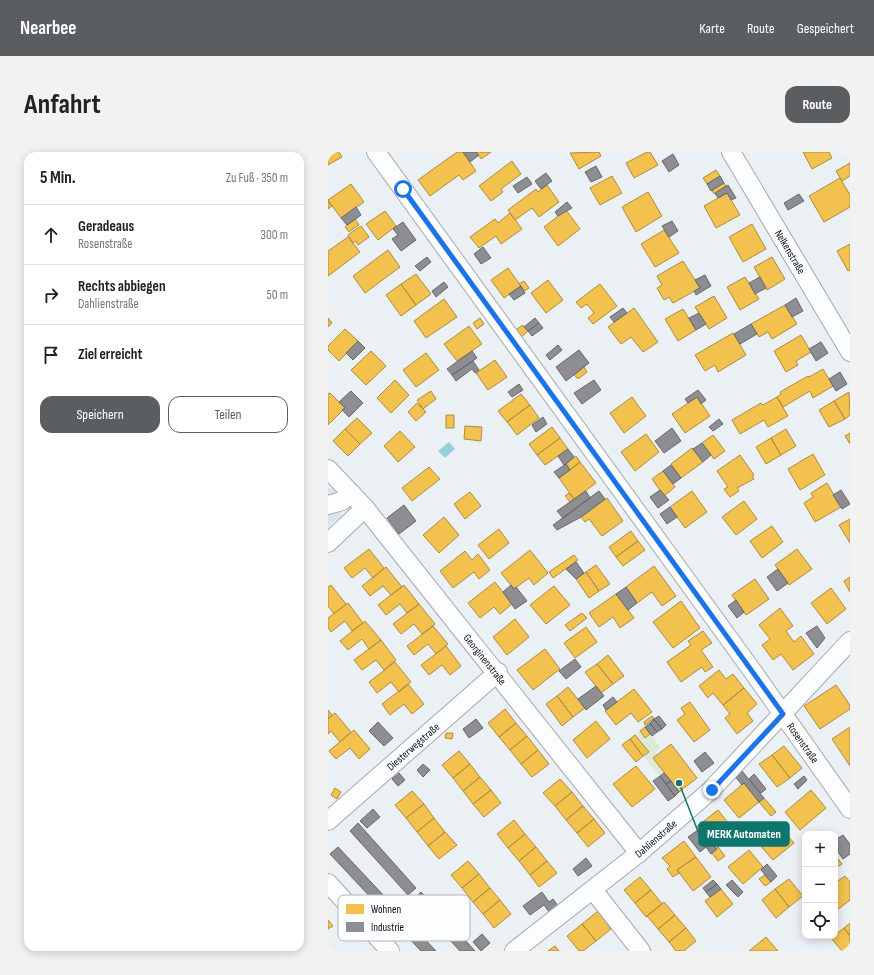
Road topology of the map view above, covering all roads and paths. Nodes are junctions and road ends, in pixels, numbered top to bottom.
1 (376, 152) edge
2 (730, 152) edge
3 (850, 352) edge
4 (328, 469) edge
5 (352, 494) junction
6 (328, 505) edge
7 (366, 508) junction
8 (328, 543) edge
9 (850, 641) edge
10 (498, 672) junction
11 (783, 714) junction
12 (850, 809) edge
13 (328, 821) edge
14 (639, 853) junction
15 (328, 883) edge
16 (593, 890) junction
17 (339, 895) edge
18 (381, 941) edge
19 (390, 951) edge
20 (514, 951) edge
21 (641, 951) edge

1 - 11 street, Rosenstraße
2 - 3 street, Nelkenstraße
4 - 5 street, Georginenstraße
5 - 6 street
5 - 7 street, Georginenstraße
7 - 8 street
7 - 10 street, Georginenstraße
9 - 11 street, Dahlienstraße
10 - 13 street, Diesterwegstraße
10 - 14 street, Georginenstraße
11 - 12 street, Rosenstraße
11 - 14 street, Dahlienstraße
14 - 16 street, Dahlienstraße
15 - 17 street
16 - 20 street, Dahlienstraße
16 - 21 street
18 - 19 street

